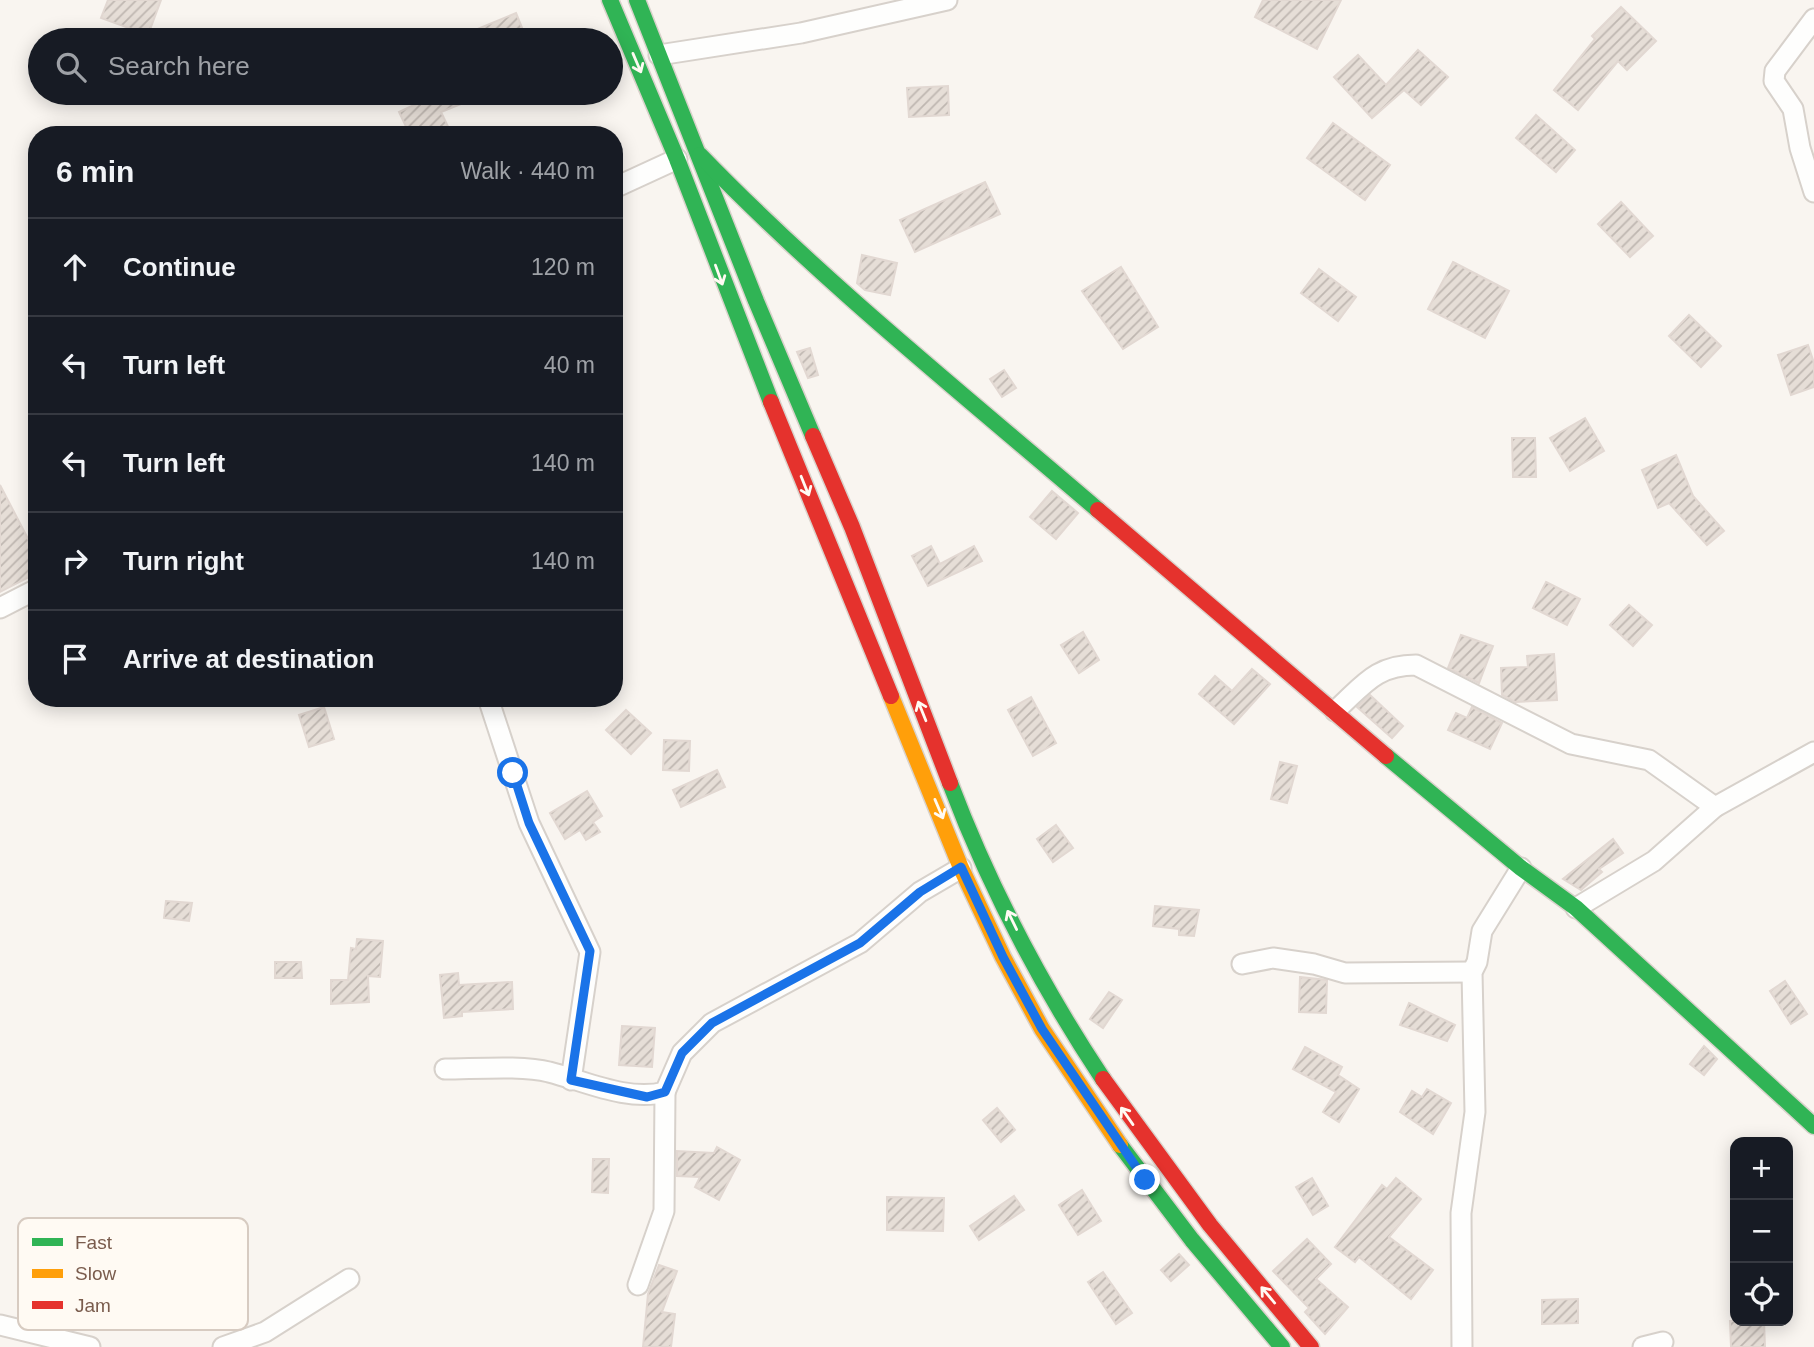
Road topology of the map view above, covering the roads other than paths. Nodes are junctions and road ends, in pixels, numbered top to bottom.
1 (610, 0) edge
2 (636, 0) edge
3 (947, 0) edge
4 (1814, 19) edge
5 (622, 28) edge
6 (623, 31) edge
7 (659, 55) junction
8 (698, 153) junction
9 (677, 159) junction
10 (623, 184) edge
11 (1814, 191) edge
12 (786, 368) junction
13 (761, 379) junction
14 (28, 594) edge
15 (0, 608) edge
16 (491, 707) edge
17 (1335, 711) junction
18 (1814, 752) edge
19 (1715, 807) junction
20 (961, 867) junction
21 (1521, 867) junction
22 (1576, 908) junction
23 (1242, 964) dead end
24 (1472, 972) junction
25 (445, 1069) dead end
26 (571, 1080) junction
27 (665, 1092) junction
28 (1814, 1126) edge
29 (349, 1279) dead end
30 (638, 1285) dead end
31 (0, 1325) edge
32 (18, 1329) edge
33 (20, 1330) edge
34 (1663, 1342) dead end
35 (90, 1347) edge
36 (223, 1347) edge
37 (1282, 1347) edge
38 (1311, 1347) edge
39 (1462, 1347) edge
40 (1643, 1347) edge

1 -> 5 main road
2 - 7 main road
3 - 7 street
4 - 11 street
6 -> 9 main road
7 - 8 main road
8 - 12 main road
8 - 17 main road
9 - 10 street
9 -> 13 main road
12 - 13 main road
38 -> 12 main road
13 -> 20 main road
14 - 15 street
16 - 26 street
17 - 19 street
17 - 21 main road
18 - 19 street
19 - 22 street
20 - 27 street
20 - 37 main road
21 - 22 main road
21 - 24 street
22 - 28 main road
23 - 24 street
24 - 39 street
25 - 26 street
26 - 27 street
27 - 30 street
29 - 36 street
31 - 32 street
33 - 35 street
34 - 40 street

